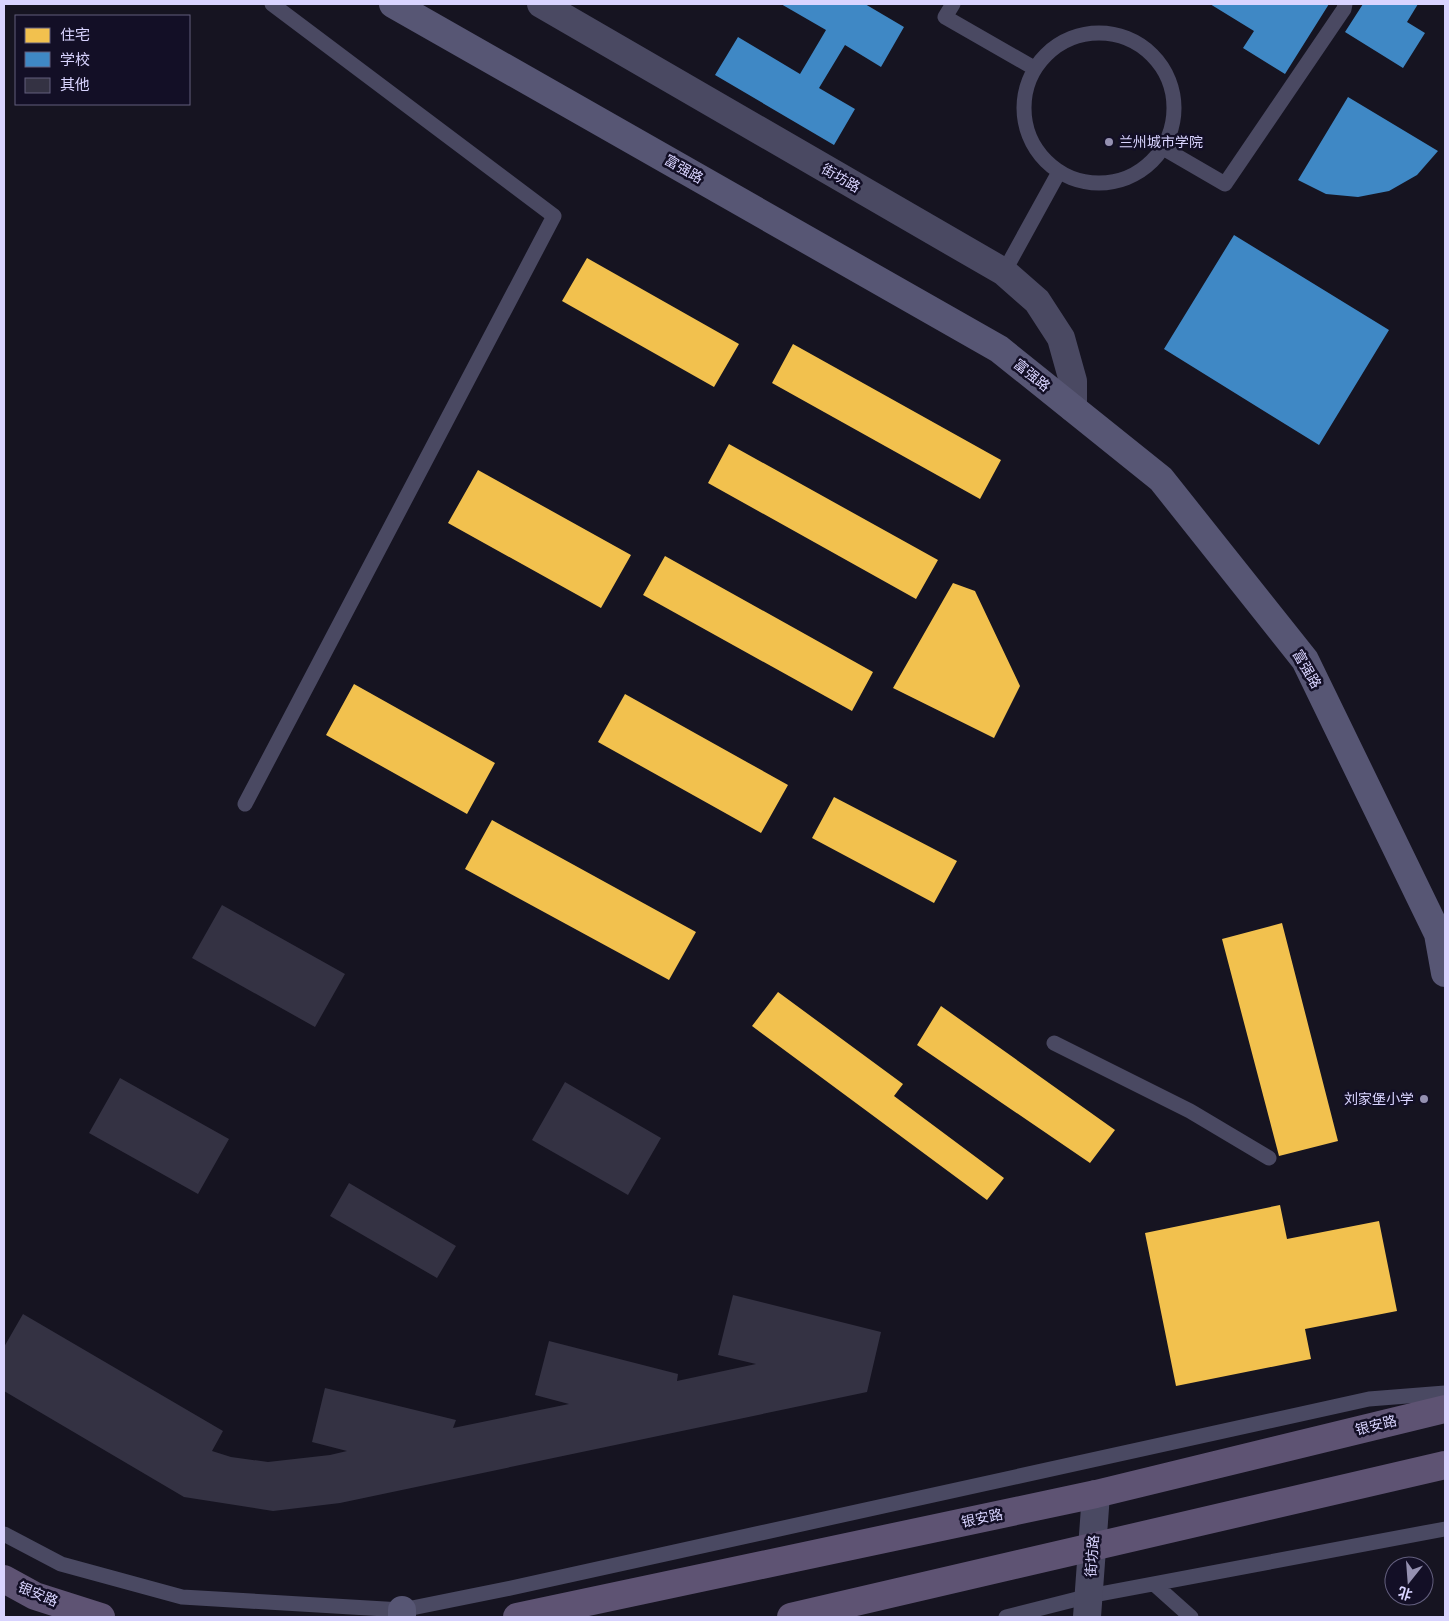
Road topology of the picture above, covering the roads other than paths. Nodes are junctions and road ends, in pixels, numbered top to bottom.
1 (272, 4) edge
2 (393, 4) edge
3 (541, 4) edge
4 (953, 4) edge
5 (1345, 4) edge
6 (1034, 68) junction
7 (1163, 148) junction
8 (1058, 172) junction
9 (1004, 272) junction
10 (1072, 408) junction
11 (245, 804) dead end
12 (1445, 973) edge
13 (1054, 1043) dead end
14 (1269, 1158) dead end
15 (1445, 1393) edge
16 (1445, 1408) edge
17 (1445, 1465) edge
18 (1096, 1494) junction
19 (1445, 1528) edge
20 (4, 1534) edge
21 (1092, 1548) junction
22 (4, 1579) edge
23 (1154, 1584) junction
24 (1088, 1607) edge
25 (402, 1614) edge
26 (101, 1617) edge
27 (517, 1617) edge
28 (791, 1617) edge
29 (1006, 1617) edge
30 (1191, 1617) edge

1 - 11 lane
2 - 10 main road, 富强路
3 - 9 street, 街坊路
4 - 6 lane
5 - 7 lane
6 - 7 lane
6 - 8 lane
7 - 8 lane
8 - 9 lane
9 - 10 street, 街坊路
10 - 12 main road, 富强路
13 - 14 lane
15 - 25 lane
16 - 18 main road, 银安路
17 - 21 main road
18 - 21 street, 街坊路
18 - 27 main road, 银安路
19 - 23 lane
20 - 25 lane
21 - 24 street, 街坊路
21 - 28 main road
22 - 26 main road, 银安路
23 - 24 lane
23 - 30 lane
24 - 29 lane

